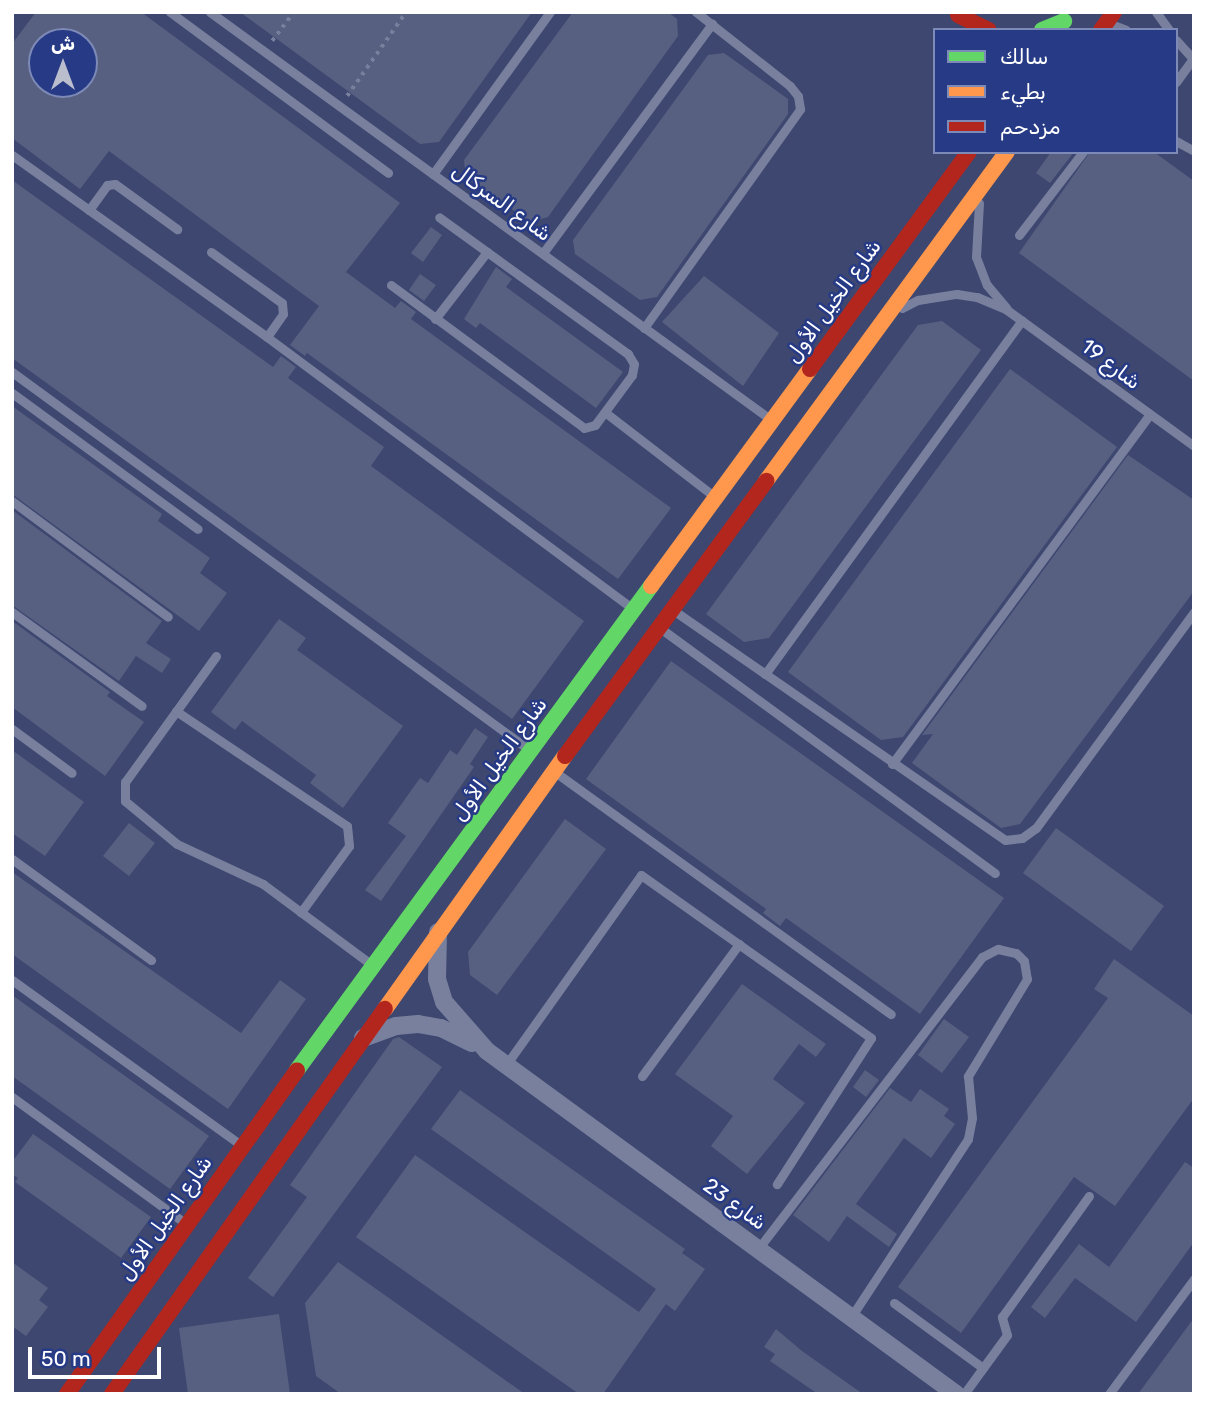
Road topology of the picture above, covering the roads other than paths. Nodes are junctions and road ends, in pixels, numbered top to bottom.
1 (170, 12) edge
2 (210, 12) edge
3 (550, 12) edge
4 (696, 12) edge
5 (1156, 12) edge
6 (956, 14) edge
7 (1064, 21) edge
8 (712, 24) junction
9 (972, 28) edge
10 (985, 28) edge
11 (1047, 28) edge
12 (1168, 28) edge
13 (1178, 42) edge
14 (1193, 59) edge
15 (1178, 79) edge
16 (1178, 142) edge
17 (1194, 151) edge
18 (968, 154) edge
19 (1005, 154) edge
20 (1081, 154) edge
21 (12, 155) edge
22 (388, 173) dead end
23 (433, 174) junction
24 (981, 186) junction
25 (89, 210) junction
26 (439, 217) dead end
27 (177, 229) dead end
28 (1019, 234) dead end
29 (211, 252) dead end
30 (487, 252) junction
31 (543, 253) junction
32 (390, 285) dead end
33 (1007, 310) junction
34 (435, 319) junction
35 (882, 319) junction
36 (1022, 320) junction
37 (644, 328) junction
38 (267, 337) junction
39 (12, 372) edge
40 (12, 393) edge
41 (606, 412) junction
42 (1149, 415) junction
43 (772, 420) junction
44 (1194, 446) edge
45 (716, 498) junction
46 (12, 501) edge
47 (198, 529) dead end
48 (672, 609) junction
49 (634, 610) junction
50 (12, 612) edge
51 (1194, 612) edge
52 (168, 617) dead end
53 (658, 627) junction
54 (216, 656) dead end
55 (765, 674) junction
56 (142, 706) dead end
57 (176, 710) junction
58 (12, 729) edge
59 (530, 751) junction
60 (892, 764) junction
61 (554, 771) junction
62 (72, 773) dead end
63 (12, 859) edge
64 (995, 873) dead end
65 (301, 912) junction
66 (438, 932) junction
67 (739, 944) junction
68 (151, 960) dead end
69 (373, 966) junction
70 (12, 981) edge
71 (891, 1014) dead end
72 (363, 1038) junction
73 (487, 1051) junction
74 (506, 1065) junction
75 (642, 1076) dead end
76 (12, 1097) edge
77 (242, 1145) junction
78 (777, 1184) dead end
79 (1089, 1196) dead end
80 (186, 1224) junction
81 (758, 1249) junction
82 (1194, 1279) edge
83 (894, 1303) dead end
84 (851, 1317) junction
85 (983, 1368) junction
86 (67, 1394) edge
87 (112, 1394) edge
88 (956, 1394) edge
89 (964, 1394) edge
90 (1109, 1394) edge

1 - 22 lane
2 - 23 lane
3 - 23 lane, شارع السركال
4 - 8 lane
5 - 12 lane
6 - 9 main road
6 - 10 main road
7 - 11 main road
8 - 31 lane
8 - 37 lane
13 - 14 lane
14 - 15 lane
16 - 17 lane
18 - 43 main road, شارع الخيل الأول
19 - 24 main road
20 - 28 lane
21 - 25 lane
23 - 31 lane, شارع السركال
24 - 33 lane, شارع 19
24 - 35 main road
25 - 27 lane
25 - 38 lane
26 - 30 lane
29 - 38 lane
30 - 34 lane
30 - 41 lane
31 - 37 lane, شارع السركال
32 - 34 lane
33 - 35 lane, شارع 19
33 - 36 lane, شارع 19
34 - 41 lane
35 - 48 main road
36 - 42 lane, شارع 19
36 - 55 lane
37 - 43 lane, شارع السركال
38 - 49 lane
39 - 59 lane
40 - 47 lane
41 - 45 lane
42 - 44 lane, شارع 19
42 - 60 lane
43 - 45 main road, شارع الخيل الأول
45 - 49 main road, شارع الخيل الأول
46 - 52 lane
48 - 53 main road
48 - 55 lane
49 - 59 main road, شارع الخيل الأول
50 - 56 lane
51 - 60 lane
53 - 61 main road
53 - 64 lane
54 - 57 lane
55 - 60 lane
57 - 65 lane
57 - 65 lane
58 - 62 lane
59 - 69 main road, شارع الخيل الأول
61 - 66 main road
61 - 71 lane
63 - 68 lane
65 - 69 lane
66 - 72 main road
66 - 73 street, شارع 23
67 - 74 lane
67 - 75 lane
67 - 78 lane
69 - 77 main road, شارع الخيل الأول
70 - 77 lane
72 - 73 street, شارع 23
72 - 87 main road
73 - 74 street, شارع 23
74 - 81 street, شارع 23
76 - 80 lane
77 - 80 main road, شارع الخيل الأول
79 - 85 lane
80 - 86 main road, شارع الخيل الأول
81 - 84 street, شارع 23
81 - 84 lane
82 - 90 lane
83 - 85 lane
84 - 88 street, شارع 23
85 - 89 lane

